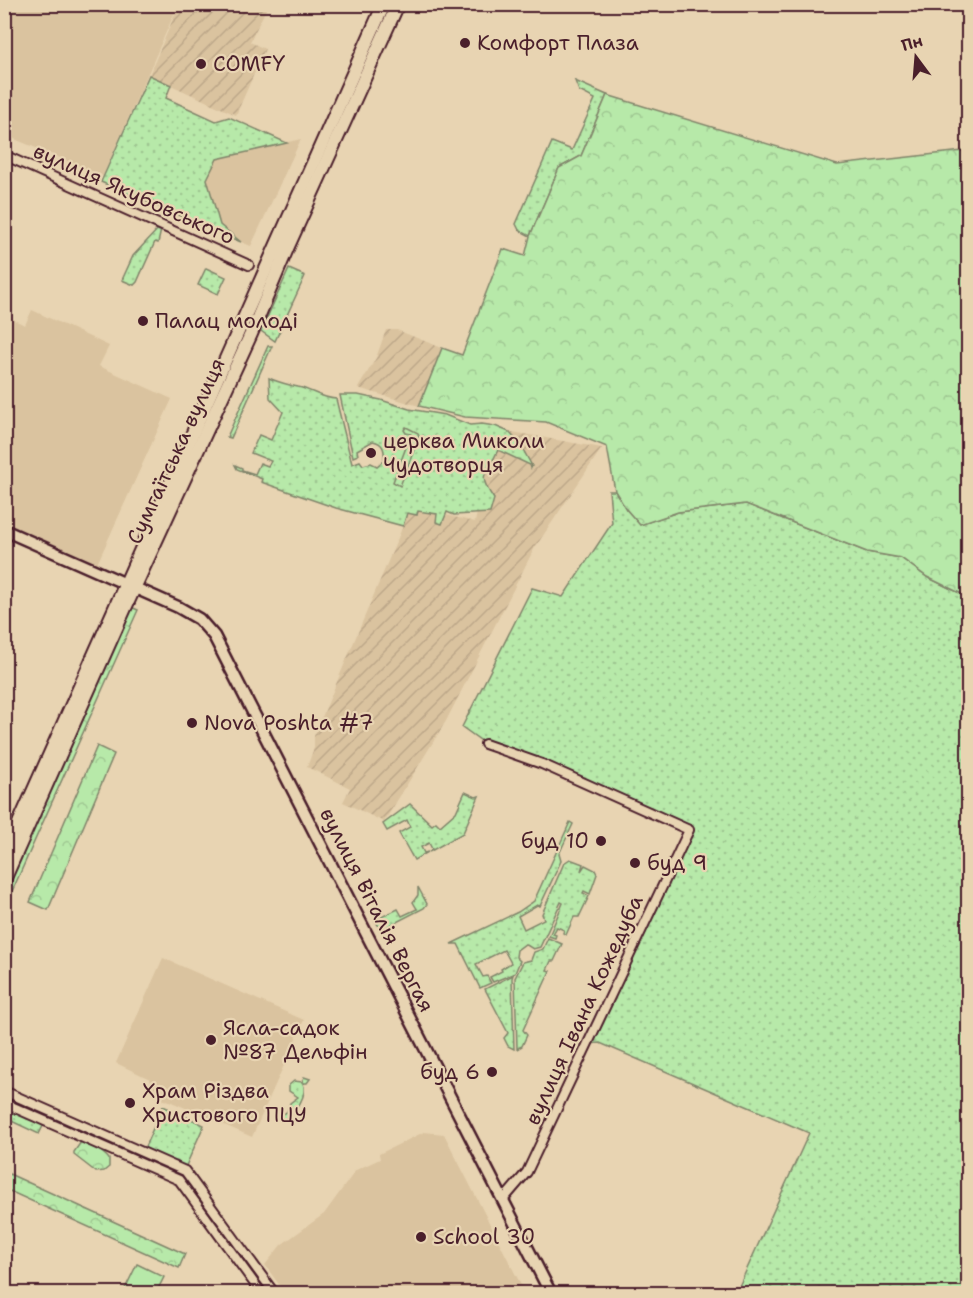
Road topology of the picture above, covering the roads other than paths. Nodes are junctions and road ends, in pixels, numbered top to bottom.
1 (384, 4) edge
2 (398, 4) edge
3 (4, 155) edge
4 (249, 265) dead end
5 (4, 530) edge
6 (131, 585) junction
7 (485, 744) dead end
8 (4, 856) edge
9 (4, 880) edge
10 (4, 1091) edge
11 (4, 1103) edge
12 (503, 1200) junction
13 (262, 1293) edge
14 (275, 1293) edge
15 (551, 1293) edge

1 - 6 main road, Сумгаїтська вулиця
2 - 6 main road, Сумгаїтська вулиця
3 - 4 street, вулиця Якубовського
5 - 6 street, вулиця Віталія Вергая
6 - 8 main road, Сумгаїтська вулиця
6 - 9 main road, Сумгаїтська вулиця
6 - 12 street, вулиця Віталія Вергая
7 - 12 street, вулиця Івана Кожедуба
10 - 14 street
11 - 13 street
12 - 15 street, вулиця Віталія Вергая

